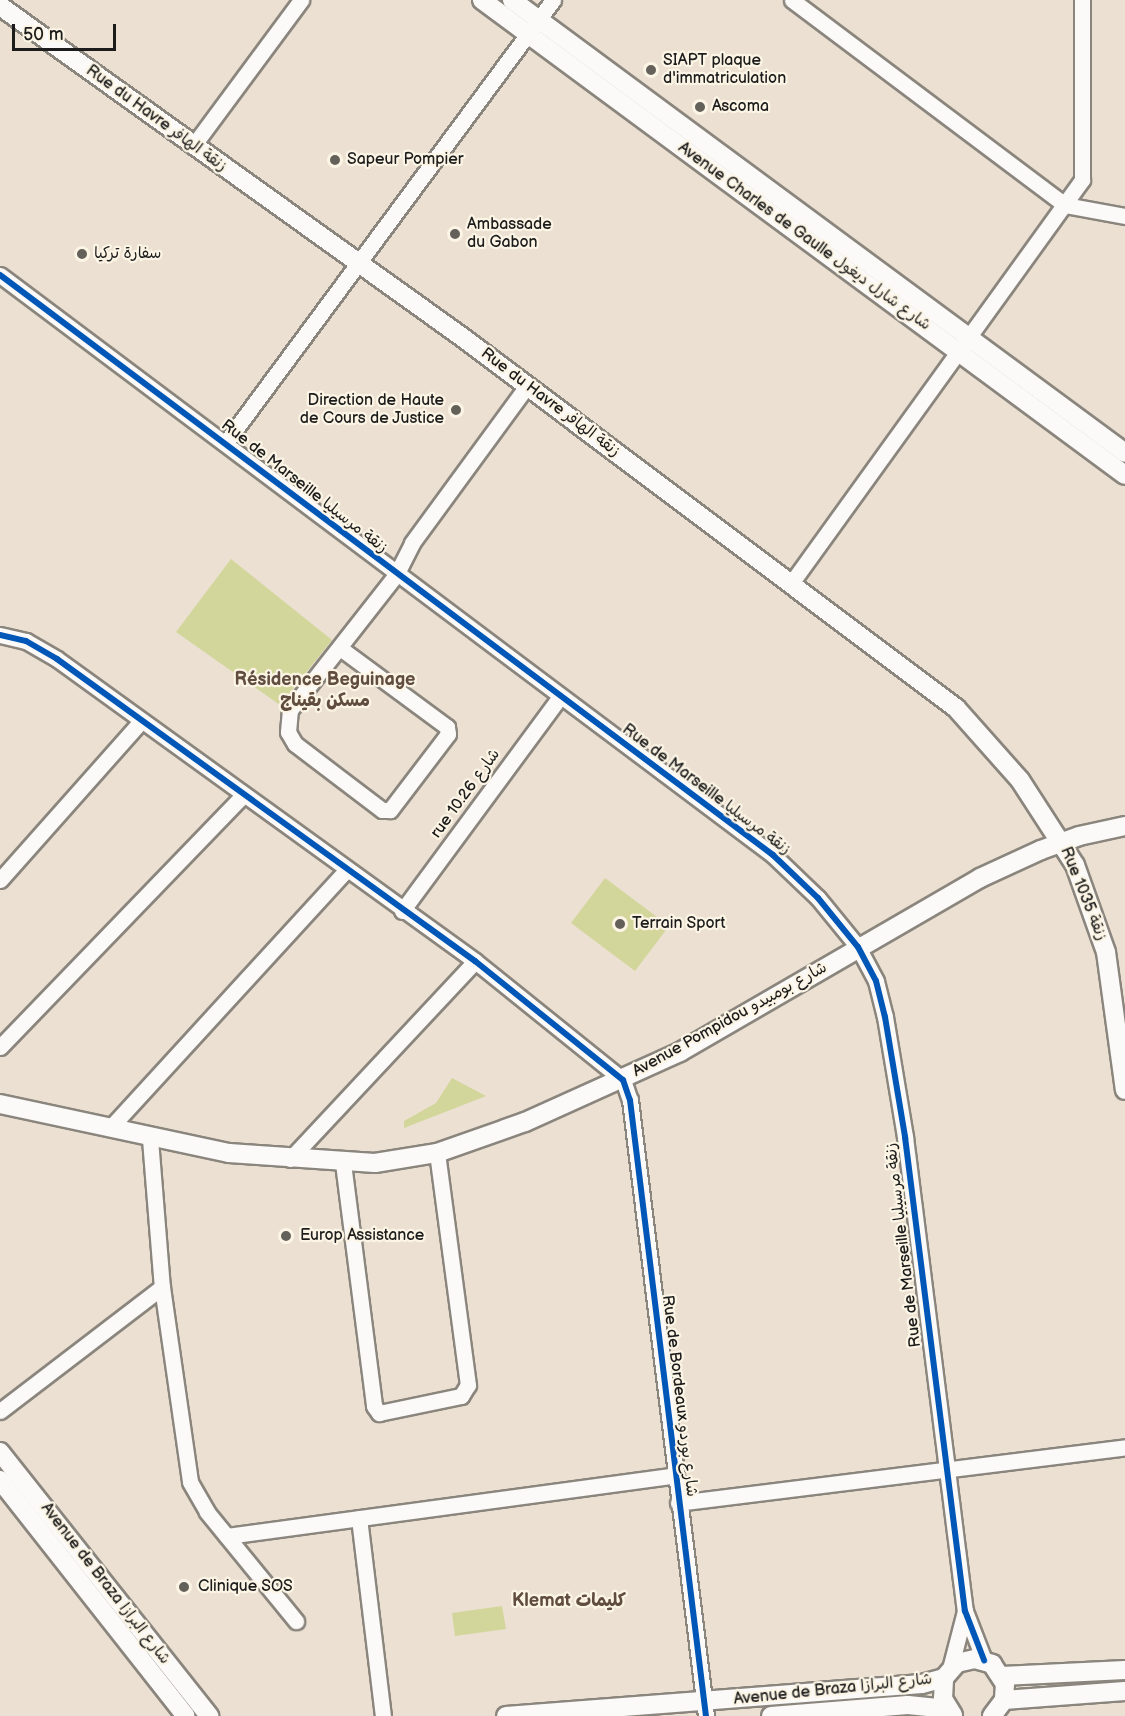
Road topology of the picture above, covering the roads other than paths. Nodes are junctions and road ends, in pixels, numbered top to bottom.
1 (301, 0) edge
2 (482, 0) edge
3 (512, 0) edge
4 (553, 0) edge
5 (792, 0) edge
6 (1082, 0) edge
7 (0, 6) edge
8 (538, 20) junction
9 (527, 34) junction
10 (193, 146) junction
11 (1065, 205) junction
12 (1125, 216) edge
13 (357, 262) junction
14 (0, 276) edge
15 (965, 345) junction
16 (526, 387) junction
17 (226, 442) junction
18 (1125, 453) edge
19 (1125, 475) edge
20 (396, 575) junction
21 (792, 582) junction
22 (0, 635) edge
23 (340, 648) junction
24 (559, 698) junction
25 (141, 721) junction
26 (243, 795) junction
27 (1125, 826) edge
28 (1061, 841) junction
29 (346, 870) junction
30 (0, 879) edge
31 (402, 911) junction
32 (858, 947) junction
33 (475, 961) junction
34 (0, 1047) edge
35 (622, 1080) junction
36 (1125, 1090) edge
37 (0, 1104) edge
38 (110, 1128) junction
39 (150, 1139) junction
40 (437, 1153) junction
41 (290, 1159) junction
42 (344, 1163) junction
43 (162, 1287) junction
44 (0, 1411) edge
45 (1125, 1447) edge
46 (0, 1452) edge
47 (945, 1471) junction
48 (676, 1475) junction
49 (0, 1480) edge
50 (678, 1503) junction
51 (359, 1518) junction
52 (227, 1536) junction
53 (965, 1611) junction
54 (296, 1621) dead end
55 (984, 1660) junction
56 (1125, 1670) edge
57 (947, 1674) junction
58 (1002, 1676) junction
59 (1125, 1690) edge
60 (705, 1709) edge
61 (996, 1712) edge
62 (953, 1714) edge
63 (186, 1716) edge
64 (209, 1716) edge
65 (383, 1716) edge
66 (506, 1716) edge
67 (771, 1716) edge

1 - 10 street
2 - 9 main road, Avenue Charles de Gaulle شارع شارل ديغول
3 - 8 main road, Avenue Charles de Gaulle شارع شارل ديغول
4 - 8 street
5 - 11 street
6 - 11 street
7 - 10 main road, Rue du Havre زنقة الهافر
8 - 9 street
8 - 15 main road, Avenue Charles de Gaulle شارع شارل ديغول
9 - 13 street
9 - 15 main road, Avenue Charles de Gaulle شارع شارل ديغول
10 - 13 main road, Rue du Havre زنقة الهافر
11 - 12 street
11 - 15 street
13 - 16 main road, Rue du Havre زنقة الهافر
13 - 17 street
14 - 17 street, Rue de Marseille زنقة مرسيليا
15 - 18 main road, Avenue Charles de Gaulle شارع شارل ديغول
15 - 19 main road, Avenue Charles de Gaulle شارع شارل ديغول
15 - 21 street
16 - 20 street
16 - 21 main road, Rue du Havre زنقة الهافر
17 - 20 street, Rue de Marseille زنقة مرسيليا
20 - 23 street
20 - 24 street, Rue de Marseille زنقة مرسيليا
21 - 28 main road, Rue du Havre زنقة الهافر
22 - 25 street
23 - 23 street
24 - 31 street, rue 10.26 شارع
24 - 32 street, Rue de Marseille زنقة مرسيليا
25 - 26 street
25 - 30 street
26 - 29 street
26 - 34 street
27 - 28 main road, Avenue Pompidou شارع بومبيدو
28 - 32 main road, Avenue Pompidou شارع بومبيدو
28 - 36 main road, Rue 1035 زنقة
29 - 31 street
29 - 38 street
31 - 33 street
32 - 35 main road, Avenue Pompidou شارع بومبيدو
32 - 47 street, Rue de Marseille زنقة مرسيليا
33 - 35 street
33 - 41 street
35 - 40 main road, Avenue Pompidou شارع بومبيدو
35 - 48 street, Rue de Bordeaux شارع بوردو
37 - 38 main road, Avenue Pompidou شارع بومبيدو
38 - 39 main road, Avenue Pompidou شارع بومبيدو
39 - 41 main road, Avenue Pompidou شارع بومبيدو
39 - 43 street
40 - 42 main road, Avenue Pompidou شارع بومبيدو
40 - 42 street
41 - 42 main road, Avenue Pompidou شارع بومبيدو
43 - 44 street
43 - 52 street
45 - 47 street
46 - 64 main road, Avenue de Braza شارع البرازا
47 - 50 street
47 - 53 street, Rue de Marseille زنقة مرسيليا
48 - 50 street, Rue de Bordeaux شارع بوردو
48 - 51 street
49 - 63 main road, Avenue de Braza شارع البرازا
50 - 60 street, Rue de Bordeaux شارع بوردو
51 - 52 street
51 - 65 street
52 - 54 street
53 - 55 street, Rue de Marseille زنقة مرسيليا
53 - 57 street, Rue de Marseille زنقة مرسيليا
55 - 57 main road, Avenue de Braza شارع البرازا
55 - 58 main road
56 - 58 main road
57 - 60 main road, Avenue de Braza شارع البرازا
57 - 62 main road
58 - 61 main road
59 - 61 main road
60 - 66 main road, Avenue de Braza شارع البرازا
62 - 67 main road, Avenue de Braza شارع البرازا

